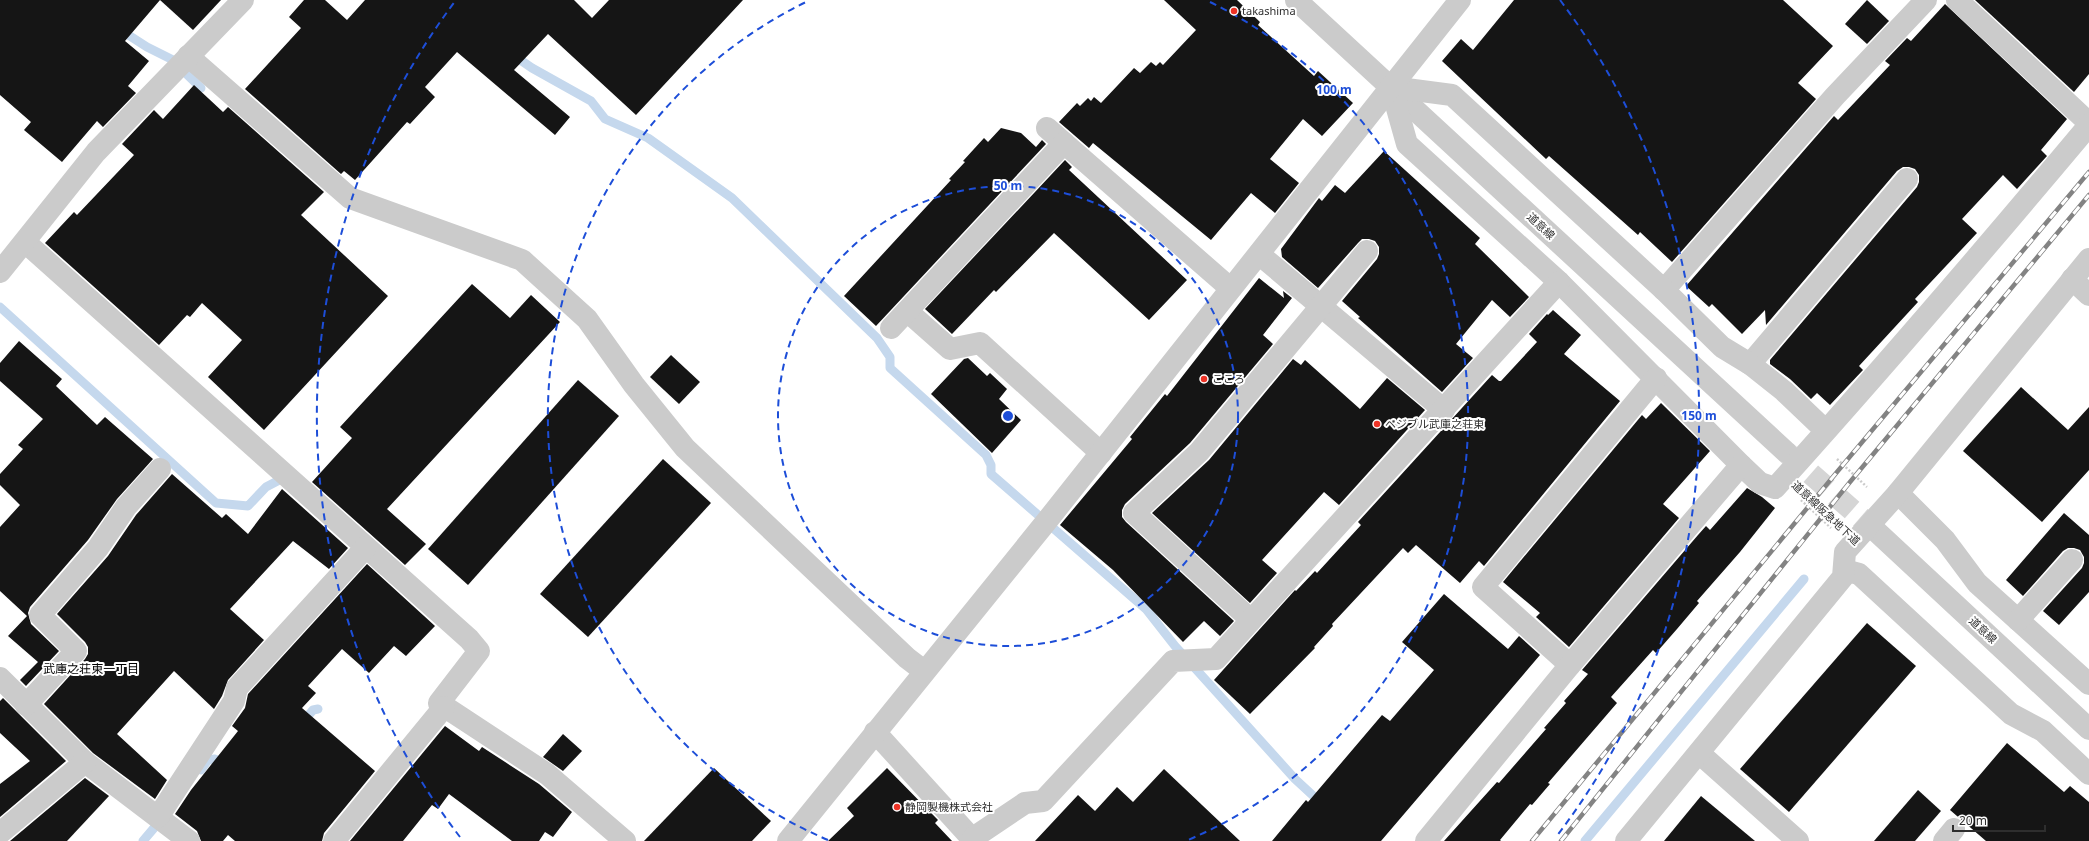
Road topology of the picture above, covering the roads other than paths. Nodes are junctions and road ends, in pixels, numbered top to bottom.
1 (243, 0) edge
2 (1296, 0) edge
3 (1460, 0) edge
4 (1926, 0) edge
5 (1957, 0) edge
6 (188, 56) junction
7 (1391, 87) junction
8 (2089, 124) edge
9 (1047, 128) dead end
10 (1064, 143) junction
11 (1907, 179) dead end
12 (26, 242) junction
13 (1367, 252) dead end
14 (1259, 254) junction
15 (2089, 259) edge
16 (0, 272) edge
17 (2072, 279) junction
18 (1559, 282) junction
19 (1230, 288) junction
20 (1664, 290) junction
21 (2089, 295) edge
22 (1322, 305) junction
23 (907, 311) junction
24 (891, 328) dead end
25 (1750, 364) junction
26 (1656, 378) junction
27 (1444, 410) junction
28 (1823, 434) junction
29 (1786, 452) tunnel mouth
30 (1101, 453) junction
31 (1741, 465) junction
32 (160, 469) dead end
33 (1894, 498) junction
34 (1877, 532) tunnel mouth
35 (366, 547) junction
36 (2072, 560) dead end
37 (1844, 566) junction
38 (1251, 620) junction
39 (2018, 620) junction
40 (1570, 665) junction
41 (924, 671) junction
42 (0, 678) edge
43 (2089, 684) edge
44 (26, 705) junction
45 (444, 707) junction
46 (2089, 729) edge
47 (875, 732) junction
48 (1699, 753) junction
49 (85, 762) junction
50 (2089, 774) edge
51 (158, 817) junction
52 (0, 833) edge
53 (973, 840) edge
54 (188, 841) edge
55 (334, 841) edge
56 (625, 841) edge
57 (788, 841) edge
58 (1426, 841) edge
59 (1626, 841) edge
60 (1798, 841) edge

1 - 6 street
2 - 7 street, 道意線
3 - 7 street
4 - 20 street
5 - 8 street
6 - 12 street
6 - 41 street
7 - 14 street
7 - 18 street
7 - 20 street
7 - 29 street, 道意線
8 - 28 street
9 - 10 street
10 - 19 street
10 - 23 street
11 - 25 street
12 - 16 street
12 - 35 street
13 - 22 street
14 - 19 street
14 - 22 street
15 - 17 street
17 - 21 street
17 - 33 street
18 - 26 street
18 - 27 street
19 - 30 street
20 - 25 street
22 - 27 street
22 - 38 street
23 - 24 street
23 - 30 street
25 - 28 street
26 - 31 street
26 - 40 street
27 - 38 street
28 - 31 street
30 - 41 street
31 - 40 street
32 - 44 street
33 - 37 street
33 - 39 street
34 - 46 street, 道意線
35 - 45 street
35 - 51 street
36 - 39 street
37 - 48 street
37 - 50 street
38 - 53 street
39 - 43 street
40 - 58 street
41 - 47 street
42 - 44 street
44 - 49 street
45 - 55 street
45 - 56 street
47 - 53 street
47 - 57 street
48 - 59 street
48 - 60 street
49 - 51 street
49 - 52 street
51 - 54 street

